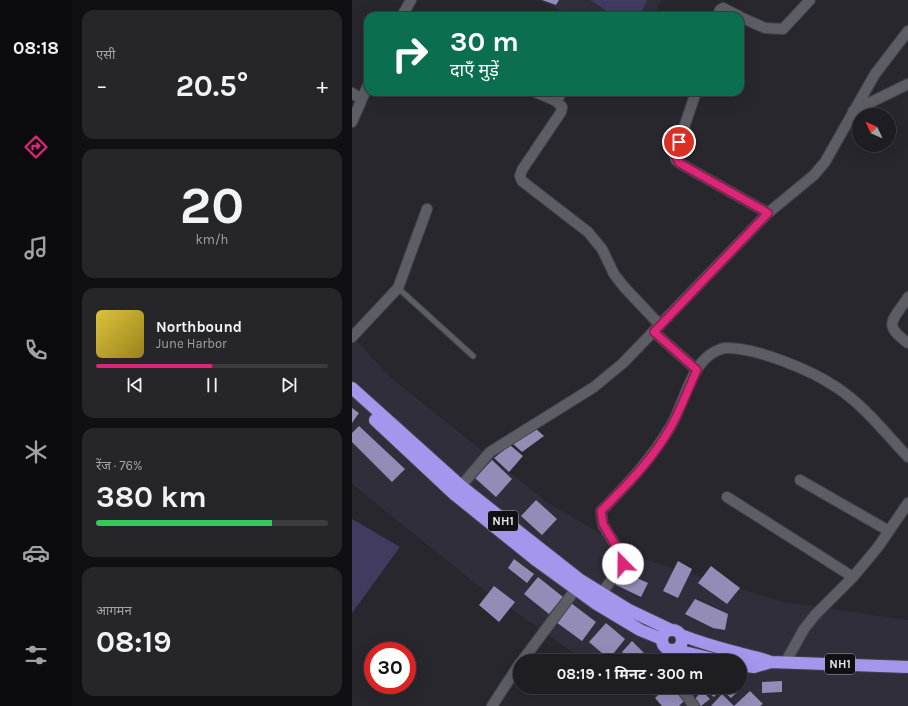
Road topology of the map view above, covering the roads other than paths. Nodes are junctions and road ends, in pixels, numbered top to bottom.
1 (411, 0) edge
2 (810, 0) edge
3 (404, 12) edge
4 (719, 12) edge
5 (731, 12) edge
6 (744, 18) edge
7 (908, 31) edge
8 (908, 84) edge
9 (352, 93) edge
10 (364, 93) edge
11 (546, 96) edge
12 (559, 96) edge
13 (695, 96) edge
14 (361, 99) junction
15 (556, 100) junction
16 (855, 108) edge
17 (859, 108) edge
18 (852, 113) edge
19 (352, 122) edge
20 (427, 209) dead end
21 (768, 213) junction
22 (398, 288) junction
23 (908, 297) edge
24 (657, 329) junction
25 (352, 337) edge
26 (908, 343) edge
27 (473, 356) dead end
28 (697, 370) junction
29 (352, 388) edge
30 (352, 399) edge
31 (908, 456) edge
32 (800, 480) dead end
33 (461, 486) junction
34 (727, 497) dead end
35 (908, 503) edge
36 (889, 531) junction
37 (853, 577) junction
38 (575, 590) junction
39 (601, 594) junction
40 (676, 633) junction
41 (662, 639) junction
42 (527, 654) edge
43 (672, 654) edge
44 (771, 662) junction
45 (785, 662) junction
46 (747, 666) edge
47 (908, 667) edge
48 (513, 674) edge
49 (685, 694) edge
50 (492, 706) edge
51 (694, 706) edge

1 - 3 street
2 - 6 street
4 - 5 street
7 - 16 street
8 - 17 street
9 - 14 street
10 - 14 street
11 - 15 street
12 - 15 street
13 - 21 street
14 - 19 street
15 - 24 street
18 - 21 street
20 - 22 street
21 - 24 street
22 - 25 street
22 - 27 lane
23 - 26 street
24 - 28 street
24 - 33 street
28 - 31 street
28 - 39 street
29 - 33 highway, NH1
30 - 38 highway, NH1
32 - 36 street
33 - 39 highway, NH1
34 - 37 street
35 - 36 street
36 - 37 street
37 - 45 street
38 - 41 highway, NH1
38 - 42 street
39 - 40 highway, NH1
40 - 41 highway
40 - 43 highway
40 - 44 highway, NH1
41 - 43 highway, NH1
44 - 45 highway, NH1
44 - 46 highway, NH1
45 - 47 highway, NH1
48 - 50 street
49 - 51 street

